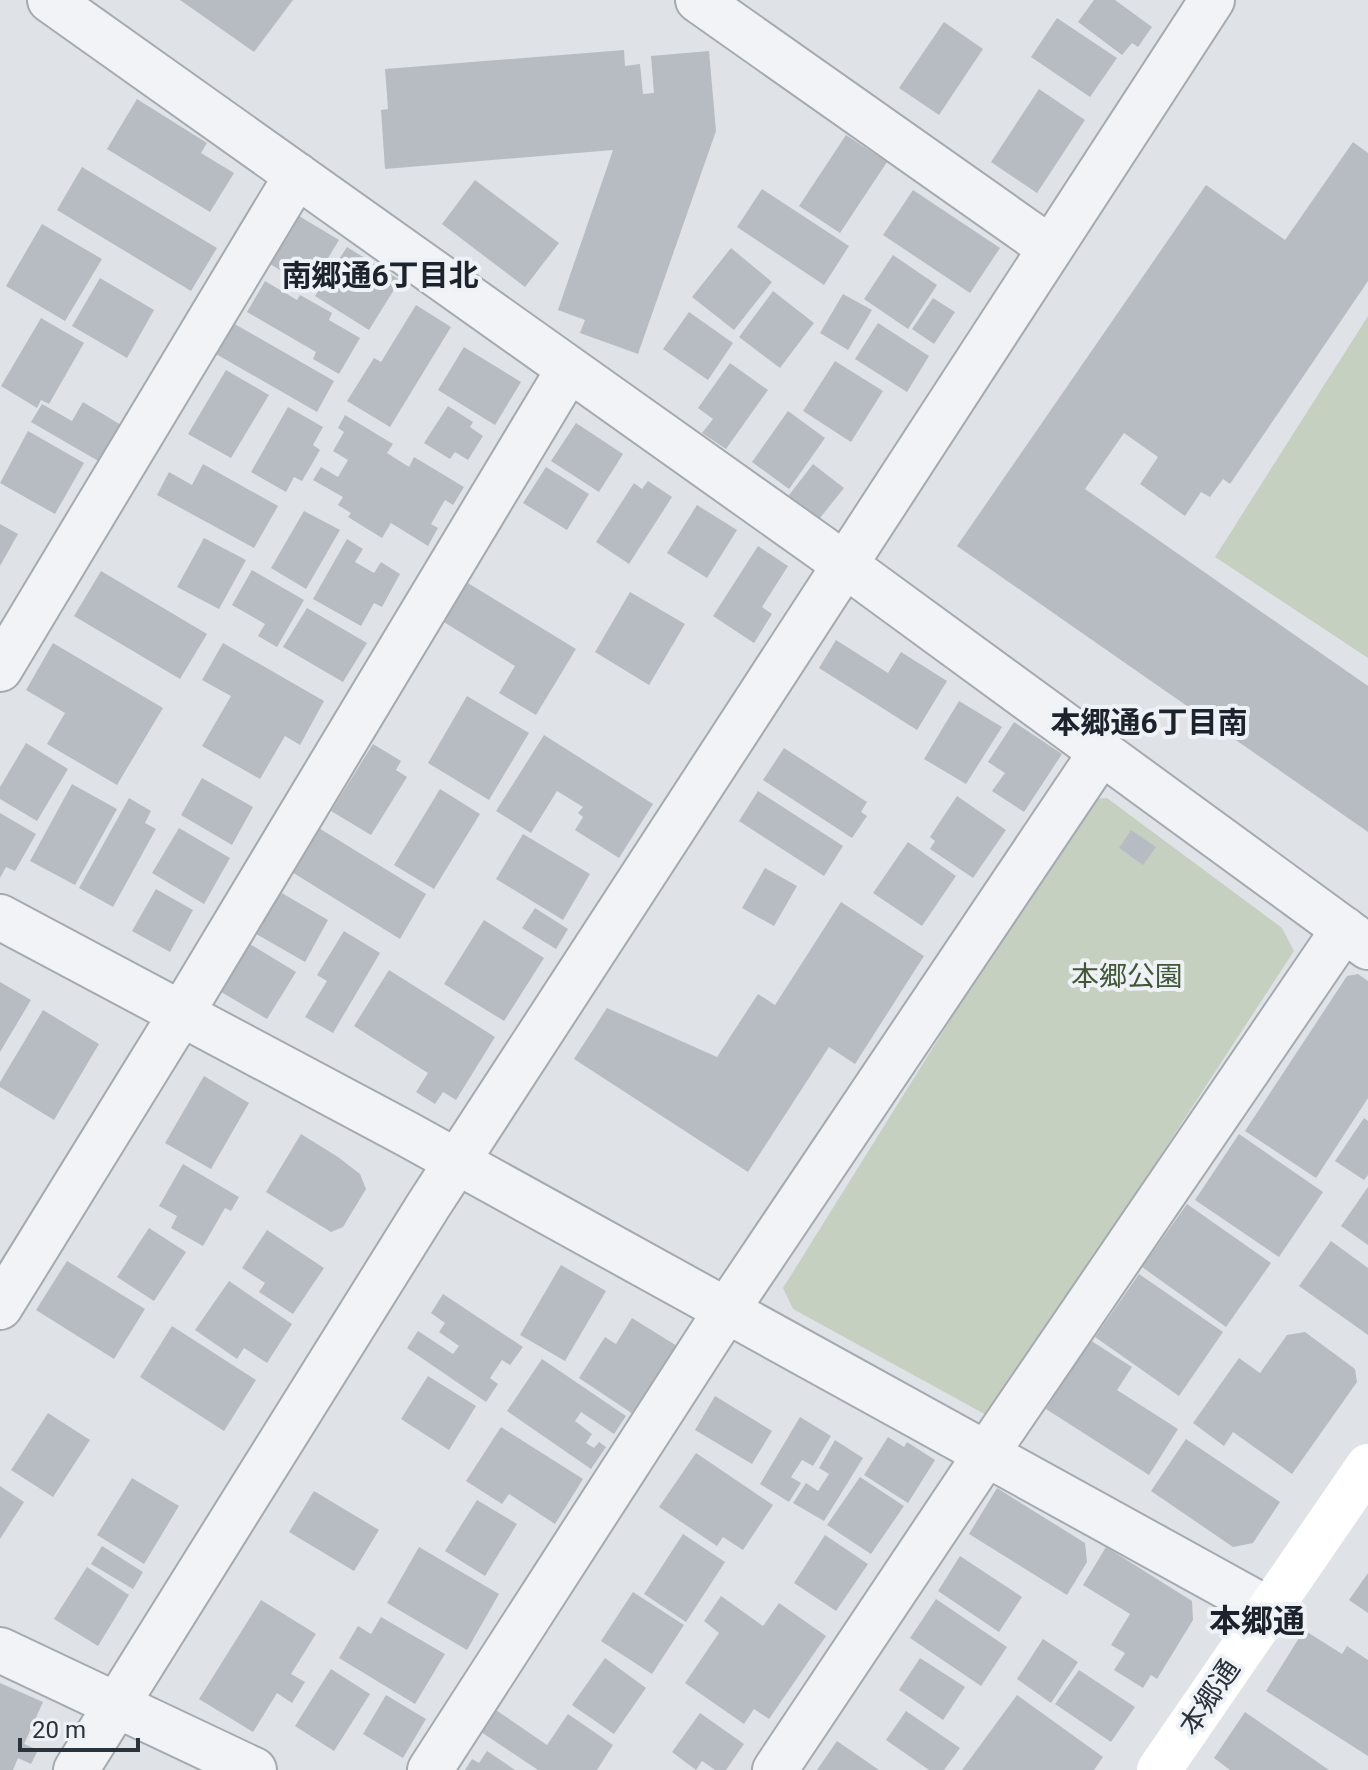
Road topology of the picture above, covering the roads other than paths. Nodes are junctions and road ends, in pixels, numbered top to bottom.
1 (50, 0) edge
2 (698, 0) edge
3 (1212, 0) edge
4 (297, 175) junction
5 (1050, 248) junction
6 (569, 369) junction
7 (844, 564) junction
8 (0, 669) edge
9 (1102, 751) junction
10 (0, 917) edge
11 (1356, 938) edge
12 (181, 1014) junction
13 (457, 1162) junction
14 (0, 1307) edge
15 (726, 1311) junction
16 (986, 1454) junction
17 (1368, 1466) edge
18 (1269, 1610) junction
19 (0, 1650) edge
20 (118, 1706) junction
21 (76, 1770) edge
22 (254, 1770) edge
23 (430, 1770) edge
24 (775, 1770) edge
25 (1159, 1770) edge

1 - 4 street
2 - 5 street
3 - 5 street
4 - 6 street
4 - 8 street
5 - 7 street
6 - 7 street
6 - 12 street
7 - 9 street
7 - 13 street
9 - 11 street
9 - 15 street
10 - 12 street
11 - 16 street
12 - 13 street
12 - 14 street
13 - 15 street
13 - 20 street
15 - 16 street
15 - 23 street
16 - 18 street
16 - 24 street
17 - 18 street, 本郷通
18 - 25 street, 本郷通
19 - 20 street
20 - 21 street
20 - 22 street

